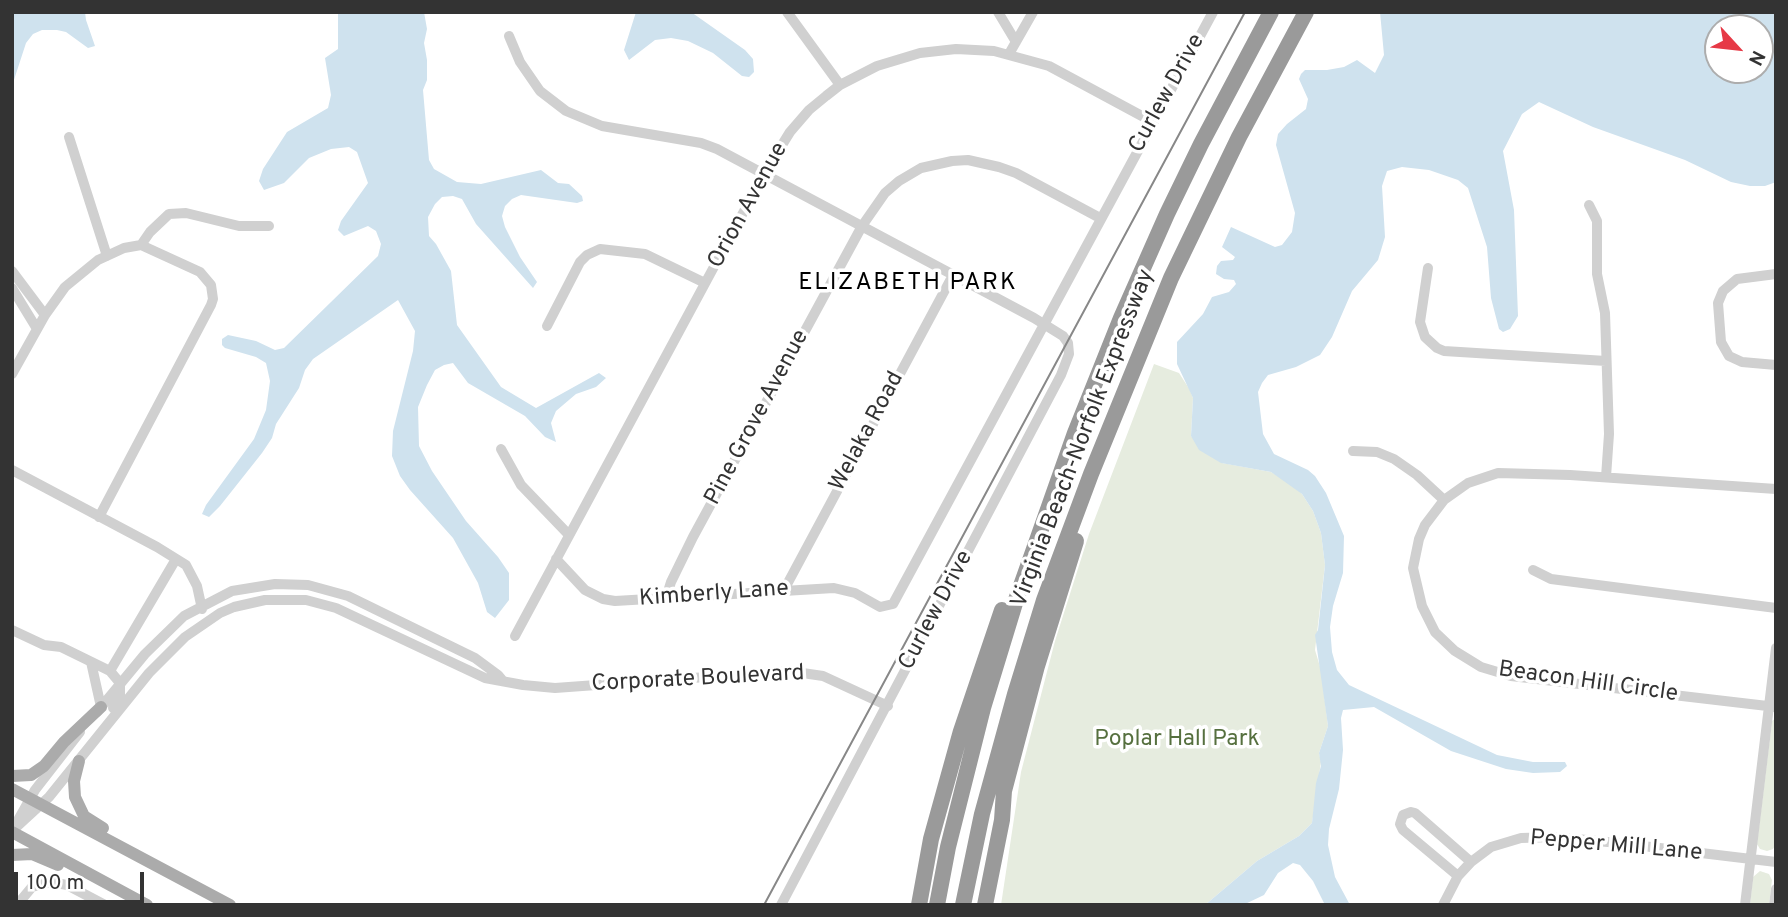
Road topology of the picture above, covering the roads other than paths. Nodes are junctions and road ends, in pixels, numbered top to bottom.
1 (787, 12) edge
2 (998, 12) edge
3 (1033, 12) edge
4 (1213, 12) edge
5 (1271, 12) edge
6 (1306, 12) edge
7 (509, 36) dead end
8 (1016, 42) junction
9 (1009, 54) junction
10 (840, 85) junction
11 (1153, 122) junction
12 (69, 137) dead end
13 (764, 174) junction
14 (1589, 205) dead end
15 (1100, 218) junction
16 (269, 226) dead end
17 (862, 226) junction
18 (141, 245) junction
19 (107, 256) junction
20 (1428, 268) dead end
21 (12, 271) edge
22 (1776, 274) edge
23 (953, 275) junction
24 (705, 283) junction
25 (12, 288) edge
26 (45, 314) junction
27 (1044, 324) junction
28 (547, 326) dead end
29 (37, 328) junction
30 (1606, 361) junction
31 (1776, 365) edge
32 (12, 374) edge
33 (1124, 393) junction
34 (500, 449) dead end
35 (1353, 451) dead end
36 (12, 470) edge
37 (1606, 477) junction
38 (1776, 489) edge
39 (1444, 500) junction
40 (1046, 512) junction
41 (99, 517) junction
42 (569, 535) junction
43 (176, 559) junction
44 (556, 559) junction
45 (1533, 570) dead end
46 (784, 590) junction
47 (666, 598) junction
48 (201, 606) junction
49 (885, 607) joint
50 (1776, 608) edge
51 (206, 621) junction
52 (12, 630) edge
53 (515, 635) dead end
54 (1776, 648) edge
55 (91, 662) junction
56 (110, 671) junction
57 (503, 681) junction
58 (120, 683) junction
59 (888, 706) junction
60 (1772, 706) edge
61 (101, 707) junction
62 (95, 739) junction
63 (79, 761) junction
64 (12, 776) edge
65 (12, 789) edge
66 (36, 801) junction
67 (12, 831) edge
68 (12, 855) edge
69 (1751, 859) junction
70 (1471, 862) junction
71 (1776, 862) edge
72 (1458, 876) junction
73 (111, 886) junction
74 (201, 889) junction
75 (1776, 889) edge
76 (919, 900) edge
77 (17, 905) edge
78 (105, 905) edge
79 (147, 905) edge
80 (230, 905) edge
81 (781, 905) edge
82 (937, 905) edge
83 (963, 905) edge
84 (985, 905) edge
85 (1443, 905) edge
86 (1745, 905) edge
87 (1774, 905) edge

1 - 10 street
2 - 8 street
3 - 8 street
4 - 11 street, Curlew Drive
5 - 40 highway, Virginia Beach-Norfolk Expressway
6 - 33 highway, Virginia Beach-Norfolk Expressway
7 - 13 street
8 - 9 street
9 - 10 street, Orion Avenue
9 - 11 street, Orion Avenue
10 - 13 street, Orion Avenue
11 - 15 street, Curlew Drive
12 - 19 street
13 - 17 street
13 - 24 street, Orion Avenue
14 - 30 street
15 - 17 street, Pine Grove Avenue
15 - 27 street, Curlew Drive
16 - 18 street
17 - 23 street
17 - 47 street, Pine Grove Avenue
18 - 19 street
18 - 41 street
19 - 26 street
20 - 30 street
21 - 26 street
22 - 31 street
23 - 27 street
23 - 46 street, Welaka Road
24 - 28 street
24 - 42 street, Orion Avenue
25 - 29 street
26 - 29 street
27 - 49 street, Curlew Drive
27 - 59 street, Curlew Drive
29 - 32 street
30 - 37 street
33 - 83 highway, Virginia Beach-Norfolk Expressway
33 - 84 highway
34 - 42 street
35 - 39 street
36 - 41 street
37 - 38 street, Beacon Hill Circle
37 - 39 street, Beacon Hill Circle
39 - 60 street, Beacon Hill Circle
40 - 76 highway
40 - 82 highway, Virginia Beach-Norfolk Expressway
41 - 43 street
42 - 44 street, Orion Avenue
43 - 48 street
43 - 56 street
44 - 47 street, Kimberly Lane
44 - 53 street, Orion Avenue
45 - 50 street
46 - 47 street, Kimberly Lane
46 - 49 street, Kimberly Lane
48 - 51 street
48 - 57 street, Corporate Boulevard
48 - 58 street, Corporate Boulevard
51 - 57 street, Corporate Boulevard
51 - 62 street, Corporate Boulevard
52 - 55 street
54 - 60 street
55 - 56 street
55 - 61 street
56 - 58 street
57 - 59 street, Corporate Boulevard
58 - 61 street, Corporate Boulevard
58 - 62 street
59 - 81 street, Curlew Drive
60 - 69 street
61 - 64 main road
61 - 66 street, Corporate Boulevard
62 - 63 street, Corporate Boulevard
63 - 66 street, Corporate Boulevard
63 - 74 main road
65 - 66 main road
66 - 67 street, Corporate Boulevard
66 - 74 main road
67 - 73 main road
68 - 73 main road
69 - 70 street, Pepper Mill Lane
69 - 71 street, Pepper Mill Lane
69 - 86 street
70 - 72 street, Pepper Mill Lane
70 - 72 street
72 - 85 street, Pepper Mill Lane
73 - 79 main road
74 - 80 main road
75 - 87 street
77 - 78 street

